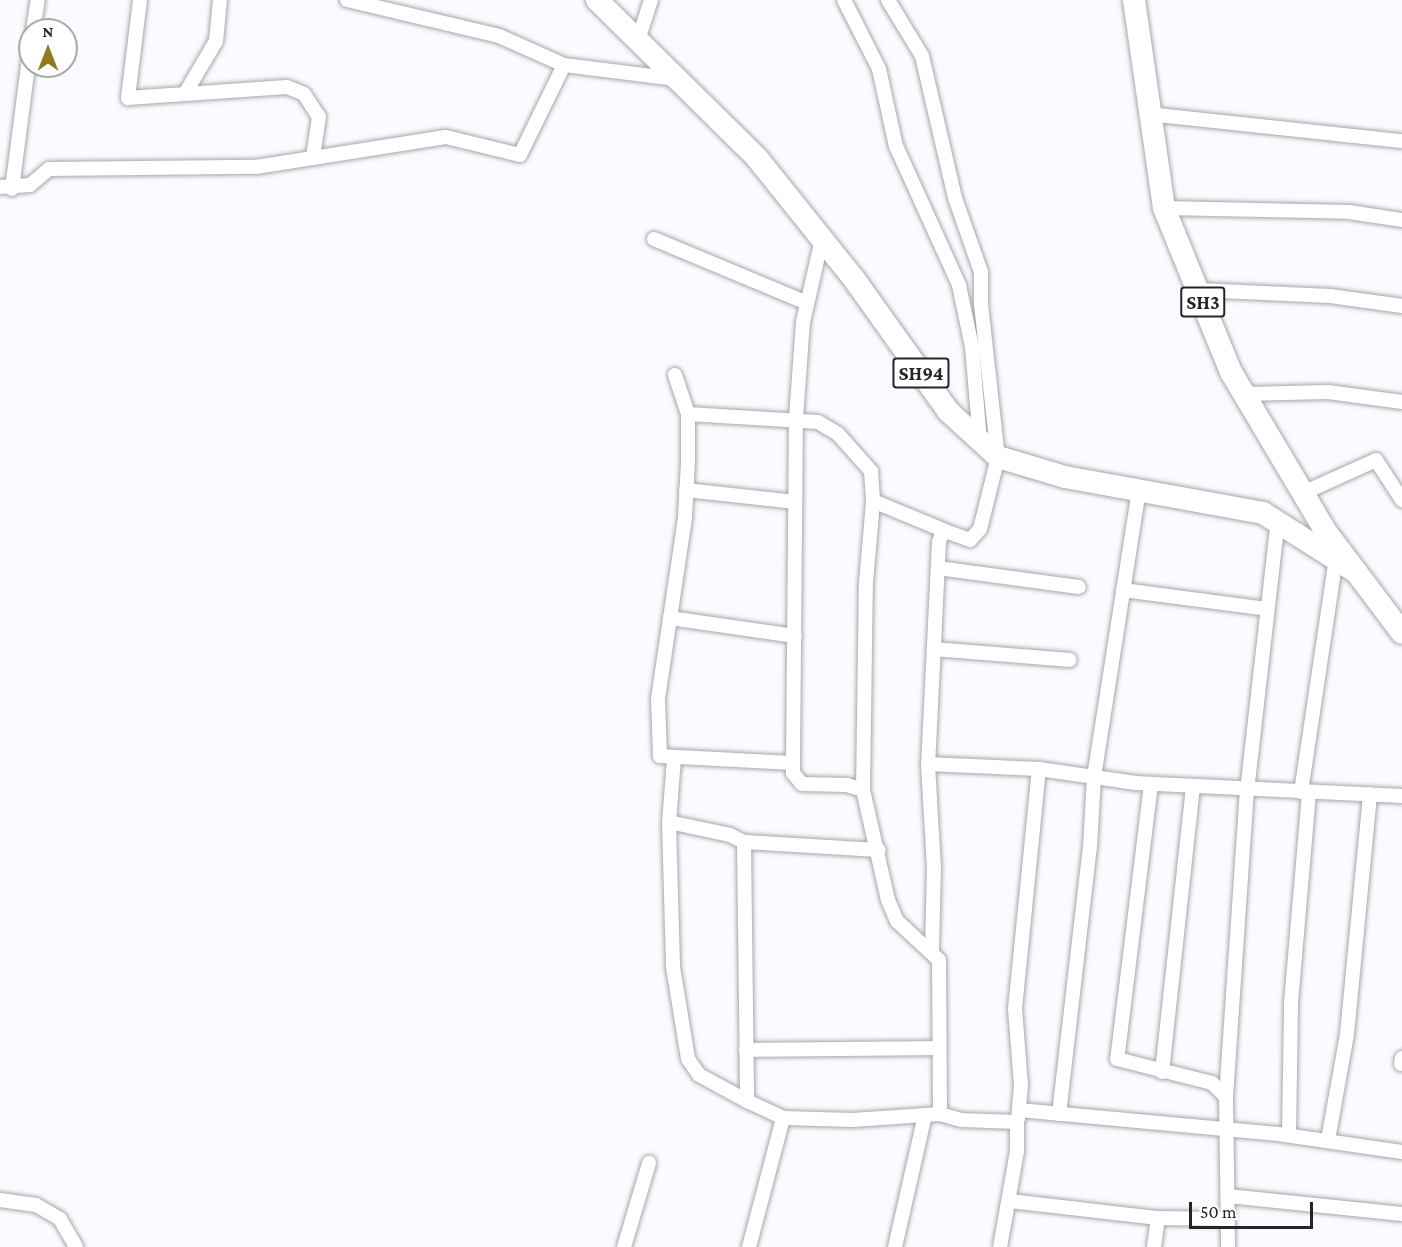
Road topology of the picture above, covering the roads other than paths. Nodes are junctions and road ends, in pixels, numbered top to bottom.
1 (38, 0) edge
2 (140, 0) edge
3 (220, 0) edge
4 (347, 0) edge
5 (597, 0) edge
6 (651, 0) edge
7 (844, 0) edge
8 (888, 0) edge
9 (1134, 0) edge
10 (35, 18) edge
11 (638, 40) junction
12 (564, 65) junction
13 (25, 78) edge
14 (676, 79) junction
15 (186, 92) junction
16 (1149, 114) junction
17 (1402, 141) edge
18 (313, 157) junction
19 (6, 188) edge
20 (1164, 208) junction
21 (1402, 220) edge
22 (654, 239) dead end
23 (822, 239) junction
24 (1198, 290) junction
25 (807, 303) junction
26 (1402, 306) edge
27 (675, 375) dead end
28 (1245, 394) junction
29 (1402, 402) edge
30 (688, 414) junction
31 (796, 418) junction
32 (980, 440) junction
33 (998, 457) junction
34 (686, 490) junction
35 (1139, 490) junction
36 (1303, 493) junction
37 (1402, 500) edge
38 (873, 501) junction
39 (795, 502) junction
40 (1278, 521) junction
41 (943, 530) junction
42 (1336, 559) junction
43 (938, 568) junction
44 (1356, 572) junction
45 (1078, 587) dead end
46 (1123, 590) junction
47 (1267, 609) junction
48 (670, 618) junction
49 (1402, 633) edge
50 (795, 636) junction
51 (934, 649) junction
52 (1070, 660) dead end
53 (674, 759) junction
54 (792, 763) junction
55 (928, 764) junction
56 (1039, 769) junction
57 (1094, 777) junction
58 (1151, 784) junction
59 (1193, 787) junction
60 (863, 790) junction
61 (1248, 791) junction
62 (1305, 792) junction
63 (1370, 794) junction
64 (1402, 795) edge
65 (669, 822) junction
66 (744, 842) junction
67 (879, 850) junction
68 (932, 950) junction
69 (938, 1048) junction
70 (746, 1050) junction
71 (1402, 1058) edge
72 (1401, 1064) edge
73 (1162, 1072) junction
74 (1226, 1097) junction
75 (747, 1101) junction
76 (940, 1114) junction
77 (1059, 1114) junction
78 (925, 1115) junction
79 (1018, 1116) junction
80 (783, 1118) junction
81 (1227, 1131) junction
82 (1289, 1135) junction
83 (1328, 1140) junction
84 (1402, 1152) edge
85 (650, 1163) dead end
86 (1228, 1196) junction
87 (0, 1200) edge
88 (1010, 1201) junction
89 (1402, 1214) edge
90 (1158, 1218) junction
91 (1228, 1219) junction
92 (76, 1247) edge
93 (624, 1247) edge
94 (749, 1247) edge
95 (895, 1247) edge
96 (1000, 1247) edge
97 (1154, 1247) edge
98 (1228, 1247) edge

1 - 10 street
2 - 15 street
3 - 15 street
4 - 12 street
5 - 11 main road, SH94
6 - 11 street
7 - 32 street
8 - 33 street
9 - 16 main road, SH3
11 - 14 main road, SH94
12 - 14 street
12 - 18 street
13 - 19 street
14 - 23 main road, SH94
15 - 18 street
16 - 17 street
16 - 20 main road, SH3
18 - 19 street
20 - 21 street
20 - 24 main road, SH3
22 - 25 street
23 - 25 street
23 - 32 main road, SH94
24 - 26 street
24 - 28 main road, SH3
25 - 31 street
27 - 30 street
28 - 29 street
28 - 36 main road, SH3
30 - 31 street
30 - 34 street
31 - 38 street
31 - 39 street
32 - 33 main road, SH94
33 - 35 main road, SH94
33 - 41 street
34 - 39 street
34 - 48 street
35 - 40 main road, SH94
35 - 46 street
36 - 37 street
36 - 44 main road, SH3
38 - 41 street
38 - 60 street
39 - 50 street
40 - 42 main road, SH94
40 - 47 street
41 - 43 street
42 - 44 main road, SH94
42 - 62 street
43 - 45 street
43 - 51 street
44 - 49 main road, SH3
46 - 47 street
46 - 57 street
47 - 61 street
48 - 50 street
48 - 53 street
50 - 54 street
51 - 52 street
51 - 55 street
53 - 54 street
53 - 65 street
54 - 60 street
55 - 56 street
55 - 68 street
56 - 57 street
56 - 79 street
57 - 58 street
57 - 77 street
58 - 59 street
58 - 73 street
59 - 61 street
59 - 73 street
60 - 67 street
61 - 62 street
61 - 74 street
62 - 63 street
62 - 82 street
63 - 64 street
63 - 83 street
65 - 66 street
65 - 75 street
66 - 67 street
66 - 70 street
67 - 68 street
68 - 69 street
69 - 70 street
69 - 76 street
70 - 75 street
71 - 72 street
73 - 74 street
74 - 81 street
75 - 80 street
76 - 78 street
76 - 79 street
77 - 79 street
77 - 81 street
78 - 80 street
78 - 95 street
79 - 88 street
80 - 94 street
81 - 82 street
81 - 86 street
82 - 83 street
83 - 84 street
85 - 93 street
86 - 89 street
86 - 91 street
87 - 92 street
88 - 90 street
88 - 96 street
90 - 91 street
90 - 97 street
91 - 98 street

